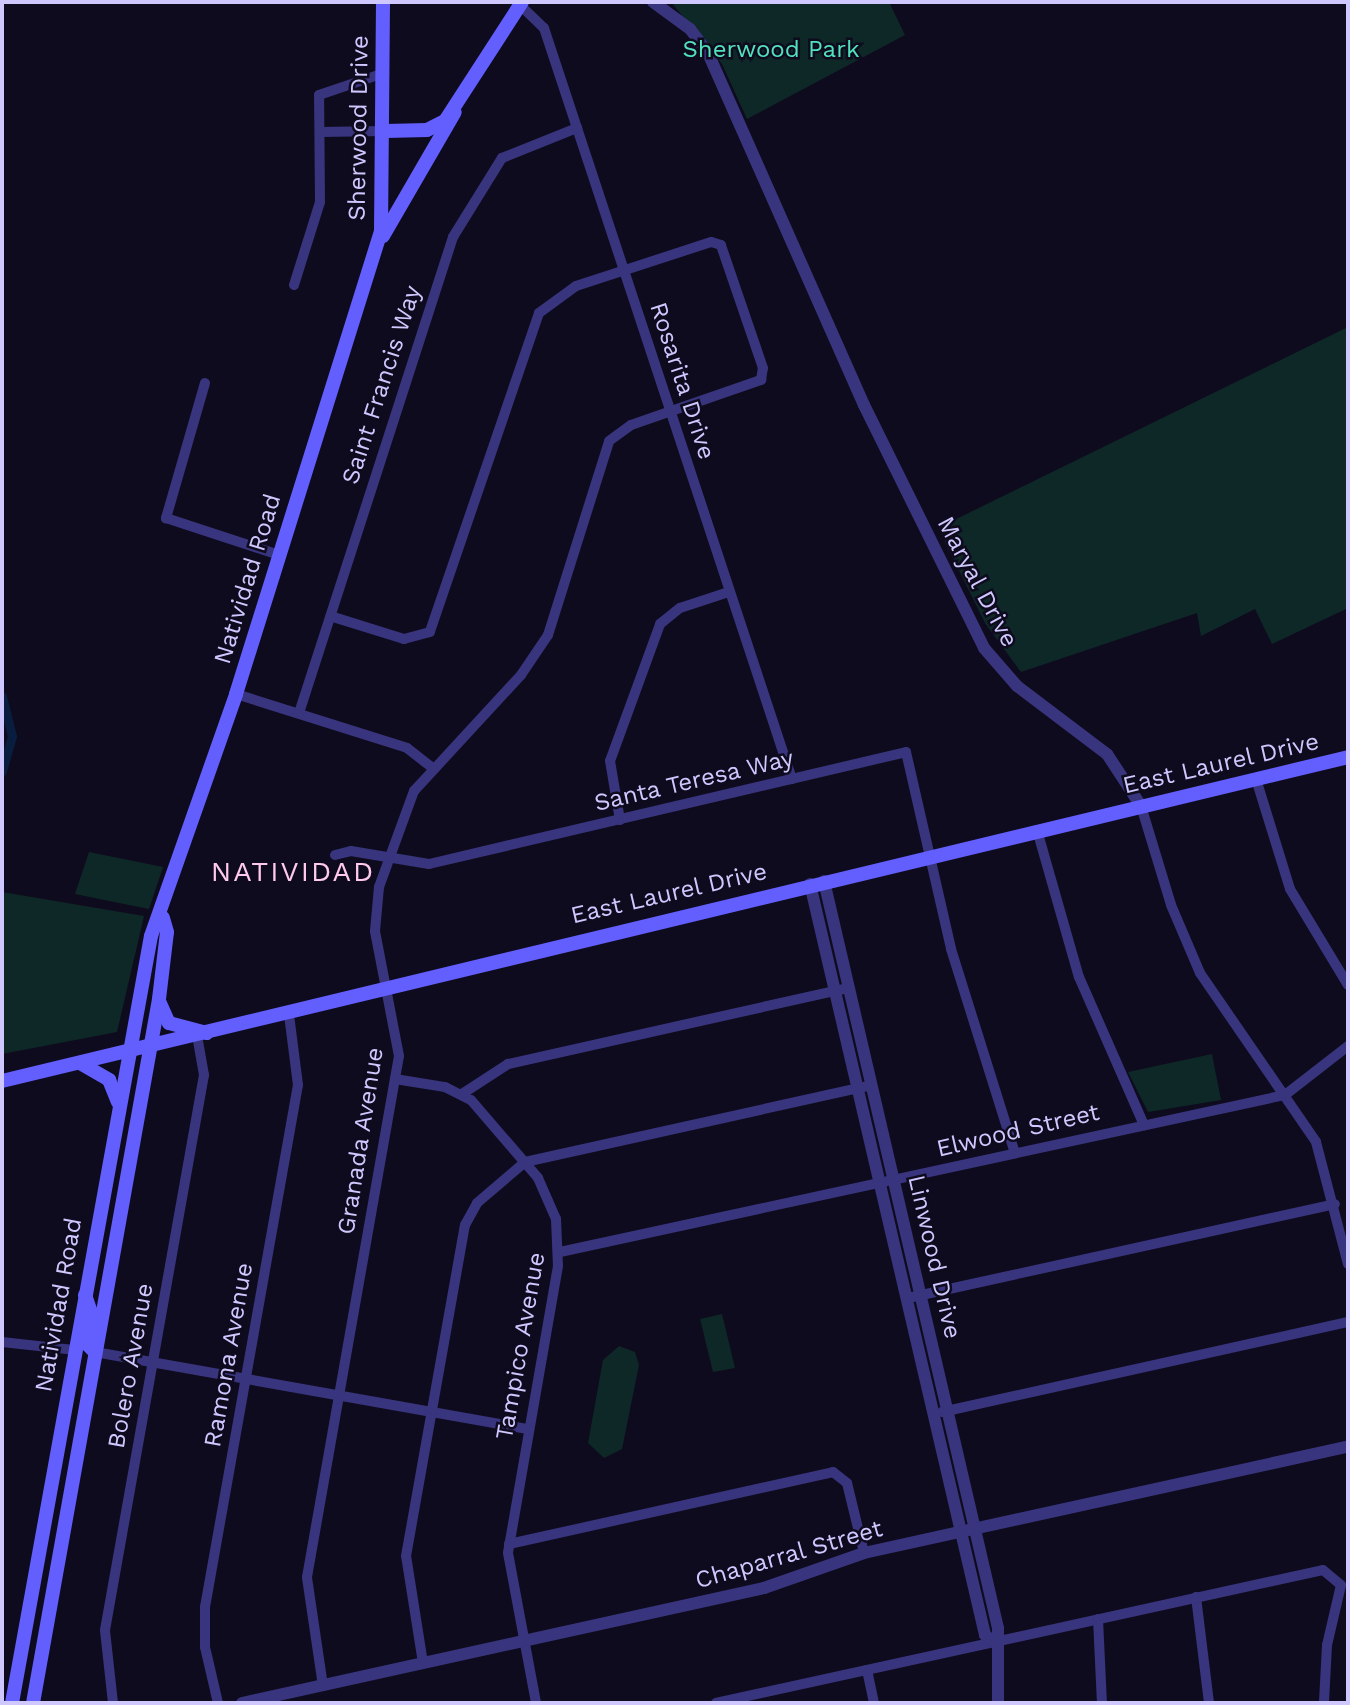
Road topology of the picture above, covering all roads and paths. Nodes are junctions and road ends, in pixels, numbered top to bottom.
1 (383, 2) edge
2 (653, 2) edge
3 (521, 3) edge
4 (384, 73) junction
5 (454, 110) junction
6 (577, 128) junction
7 (386, 131) junction
8 (320, 132) junction
9 (375, 253) junction
10 (624, 271) junction
11 (294, 285) dead end
12 (205, 383) dead end
13 (671, 413) junction
14 (279, 555) junction
15 (729, 592) junction
16 (330, 616) junction
17 (236, 694) junction
18 (299, 713) junction
19 (1348, 757) edge
20 (433, 768) junction
21 (792, 779) junction
22 (1256, 779) junction
23 (1142, 806) junction
24 (620, 820) junction
25 (1037, 830) junction
26 (335, 855) dead end
27 (930, 856) junction
28 (388, 858) junction
29 (817, 883) junction
30 (163, 918) junction
31 (1348, 985) edge
32 (842, 989) junction
33 (389, 990) junction
34 (159, 999) junction
35 (289, 1015) junction
36 (204, 1035) junction
37 (1348, 1046) edge
38 (150, 1048) junction
39 (130, 1052) junction
40 (80, 1063) junction
41 (396, 1079) junction
42 (2, 1081) edge
43 (865, 1086) junction
44 (462, 1094) junction
45 (1285, 1095) junction
46 (119, 1105) junction
47 (1144, 1125) junction
48 (1015, 1153) junction
49 (525, 1162) junction
50 (894, 1180) junction
51 (880, 1183) junction
52 (1335, 1204) junction
53 (560, 1252) junction
54 (1348, 1264) edge
55 (84, 1293) junction
56 (914, 1297) junction
57 (1348, 1322) edge
58 (2, 1342) edge
59 (74, 1350) junction
60 (95, 1352) junction
61 (153, 1361) junction
62 (246, 1378) junction
63 (339, 1394) junction
64 (948, 1410) junction
65 (432, 1411) junction
66 (935, 1413) junction
67 (528, 1429) junction
68 (1348, 1447) edge
69 (969, 1530) junction
70 (509, 1544) junction
71 (864, 1553) junction
72 (1196, 1597) junction
73 (1098, 1619) junction
74 (522, 1641) junction
75 (993, 1642) junction
76 (423, 1663) junction
77 (867, 1670) junction
78 (323, 1686) junction
79 (760, 1699) edge
80 (12, 1703) edge
81 (33, 1703) edge
82 (113, 1703) edge
83 (218, 1703) edge
84 (242, 1703) edge
85 (536, 1703) edge
86 (716, 1703) edge
87 (874, 1703) edge
88 (998, 1703) edge
89 (1102, 1703) edge
90 (1209, 1703) edge
91 (1324, 1703) edge

1 - 4 main road, Sherwood Drive
2 - 23 street, Maryal Drive
3 - 5 main road
3 - 6 street, Rosarita Drive
4 - 7 main road, Sherwood Drive
4 - 8 street
5 - 7 main road
5 - 9 main road
6 - 10 street, Rosarita Drive
6 - 16 street, Saint Francis Way
7 - 8 street
7 - 9 main road, Sherwood Drive
8 - 11 street
9 - 14 main road, Natividad Road
10 - 13 street, Rosarita Drive
10 - 13 street, Granada Avenue
10 - 16 street
12 - 14 street
13 - 15 street, Rosarita Drive
13 - 20 street, Granada Avenue
14 - 17 main road, Natividad Road
15 - 21 street, Rosarita Drive
15 - 24 street
16 - 18 street, Saint Francis Way
17 - 18 street
17 - 30 main road, Natividad Road
18 - 20 street
19 - 22 main road, East Laurel Drive
20 - 28 street, Granada Avenue
21 - 24 street, Santa Teresa Way
21 - 27 street, Santa Teresa Way
22 - 23 main road, East Laurel Drive
22 - 31 street
23 - 25 main road, East Laurel Drive
23 - 45 street, Maryal Drive
24 - 28 street, Santa Teresa Way
25 - 27 main road, East Laurel Drive
25 - 47 street
26 - 28 street, Santa Teresa Way
27 - 29 main road, East Laurel Drive
27 - 48 street
28 - 33 street, Granada Avenue
29 - 32 street, Linwood Drive
29 - 33 main road, East Laurel Drive
30 - 34 main road, Natividad Road
30 - 39 main road, Natividad Road
32 - 43 street, Linwood Drive
32 - 44 street
33 - 35 main road, East Laurel Drive
33 - 41 street, Granada Avenue
34 - 36 main road
34 - 38 main road, Natividad Road
35 - 36 main road, East Laurel Drive
35 - 62 street, Ramona Avenue
36 - 38 main road, East Laurel Drive
36 - 61 street, Bolero Avenue
37 - 45 street, Elwood Street
38 - 39 main road, East Laurel Drive
38 - 60 main road, Natividad Road
39 - 40 main road, East Laurel Drive
39 - 46 main road, Natividad Road
40 - 42 main road, East Laurel Drive
40 - 46 main road
41 - 44 street
41 - 63 street, Granada Avenue
43 - 49 street
43 - 50 street, Linwood Drive
43 - 51 street, Linwood Drive
44 - 49 street, Tampico Avenue
45 - 47 street, Elwood Street
45 - 52 street, Maryal Drive
46 - 55 main road, Natividad Road
47 - 48 street, Elwood Street
48 - 50 street, Elwood Street
49 - 53 street, Tampico Avenue
49 - 65 street
50 - 51 street, Elwood Street
50 - 56 street, Linwood Drive
51 - 53 street, Elwood Street
51 - 56 street, Linwood Drive
52 - 54 street, Maryal Drive
52 - 56 street
53 - 67 street, Tampico Avenue
55 - 59 main road, Natividad Road
55 - 60 main road
56 - 64 street, Linwood Drive
56 - 66 street, Linwood Drive
57 - 64 street
58 - 59 street
59 - 80 main road, Natividad Road
60 - 61 street
60 - 81 main road, Natividad Road
61 - 62 street
61 - 82 street, Bolero Avenue
62 - 63 street
62 - 83 street, Ramona Avenue
63 - 65 street
63 - 78 street, Granada Avenue
64 - 66 street
64 - 69 street, Linwood Drive
65 - 67 street
65 - 76 street
66 - 69 street, Linwood Drive
67 - 70 street, Tampico Avenue
68 - 69 street, Chaparral Street
69 - 71 street, Chaparral Street
69 - 75 street, Linwood Drive
70 - 71 street
70 - 74 street, Tampico Avenue
71 - 74 street, Chaparral Street
72 - 73 street
72 - 90 street
72 - 91 street
73 - 75 street
73 - 89 street
74 - 76 street, Chaparral Street
74 - 85 street, Tampico Avenue
75 - 77 street
75 - 88 street, Linwood Drive
76 - 78 street, Chaparral Street
77 - 79 street
77 - 87 street
78 - 84 street, Chaparral Street
79 - 86 street

